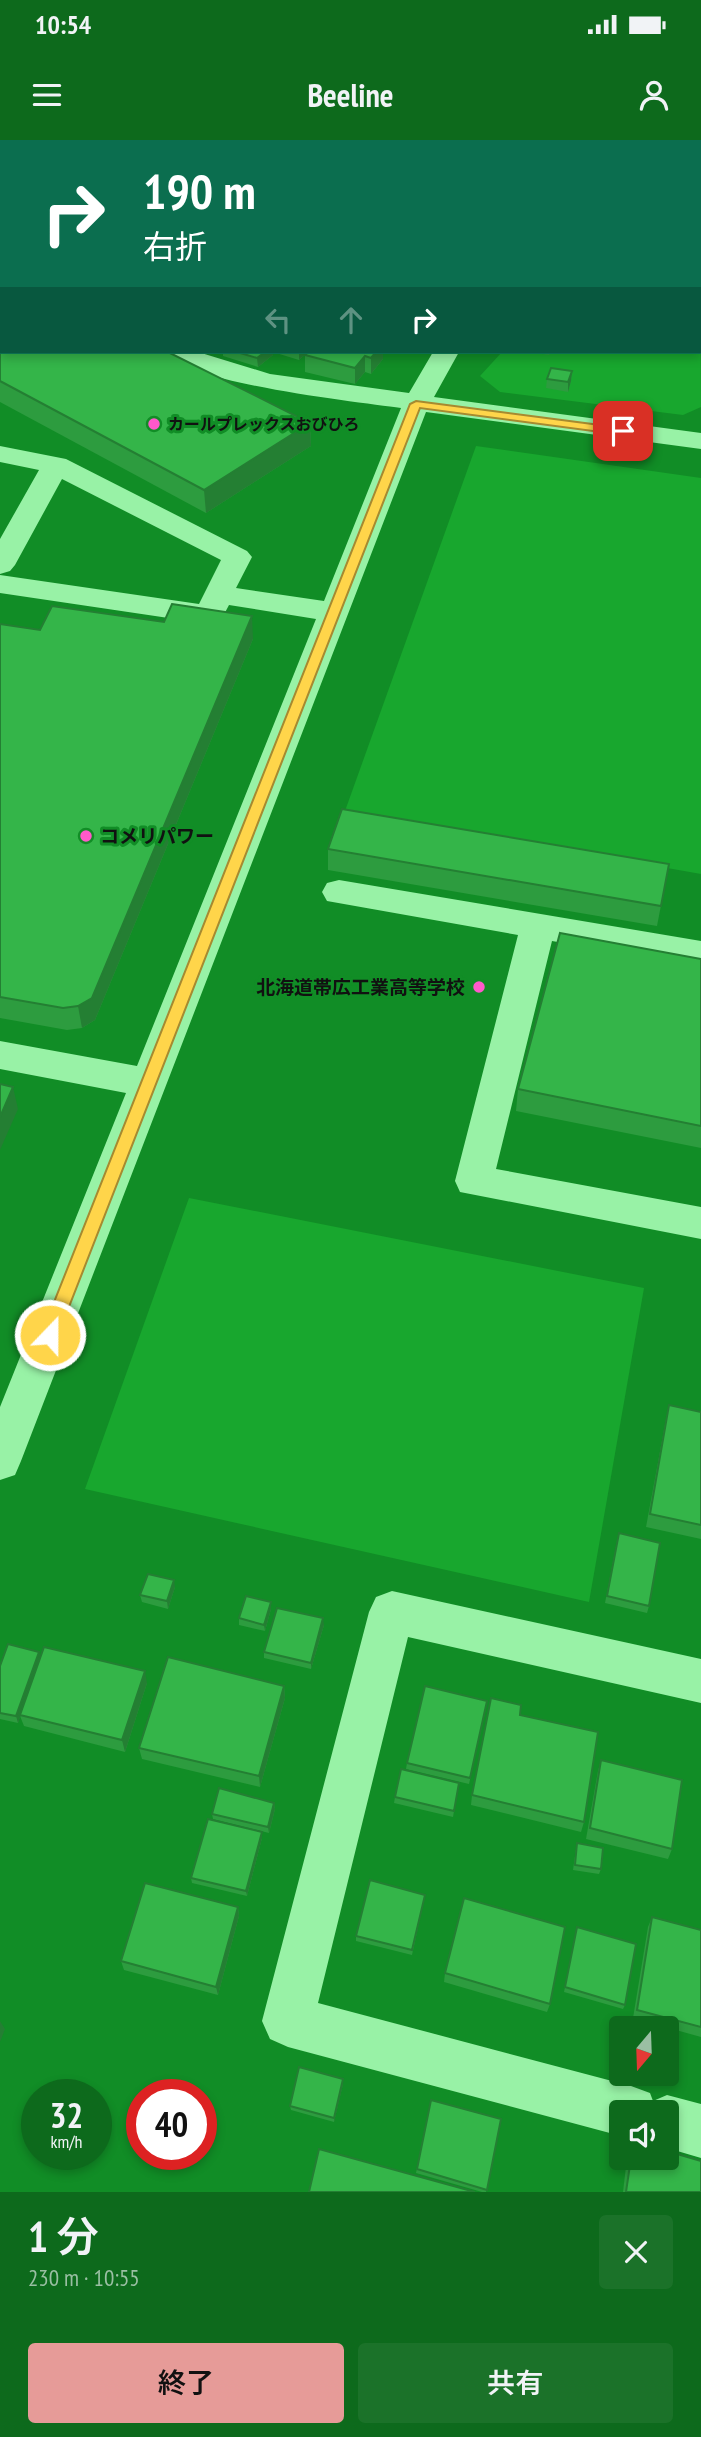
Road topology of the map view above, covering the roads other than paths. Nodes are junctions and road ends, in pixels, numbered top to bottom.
1 (181, 354) edge
2 (445, 354) edge
3 (416, 404) junction
4 (701, 441) edge
5 (0, 454) edge
6 (56, 465) junction
7 (0, 565) edge
8 (0, 584) edge
9 (218, 594) junction
10 (334, 612) junction
11 (339, 892) dead end
12 (538, 926) junction
13 (701, 954) edge
14 (0, 1055) edge
15 (149, 1083) junction
16 (701, 1223) edge
17 (0, 1461) edge
18 (701, 1681) edge
19 (609, 2106) edge
20 (679, 2125) edge
21 (701, 2131) edge

1 - 3 street
2 - 3 street
3 - 4 street
3 - 10 street
5 - 6 street
6 - 7 street
6 - 9 street
8 - 9 street
9 - 10 street
10 - 15 street
11 - 12 street
12 - 13 street
12 - 16 street
14 - 15 street
15 - 17 street
18 - 19 street
20 - 21 street

